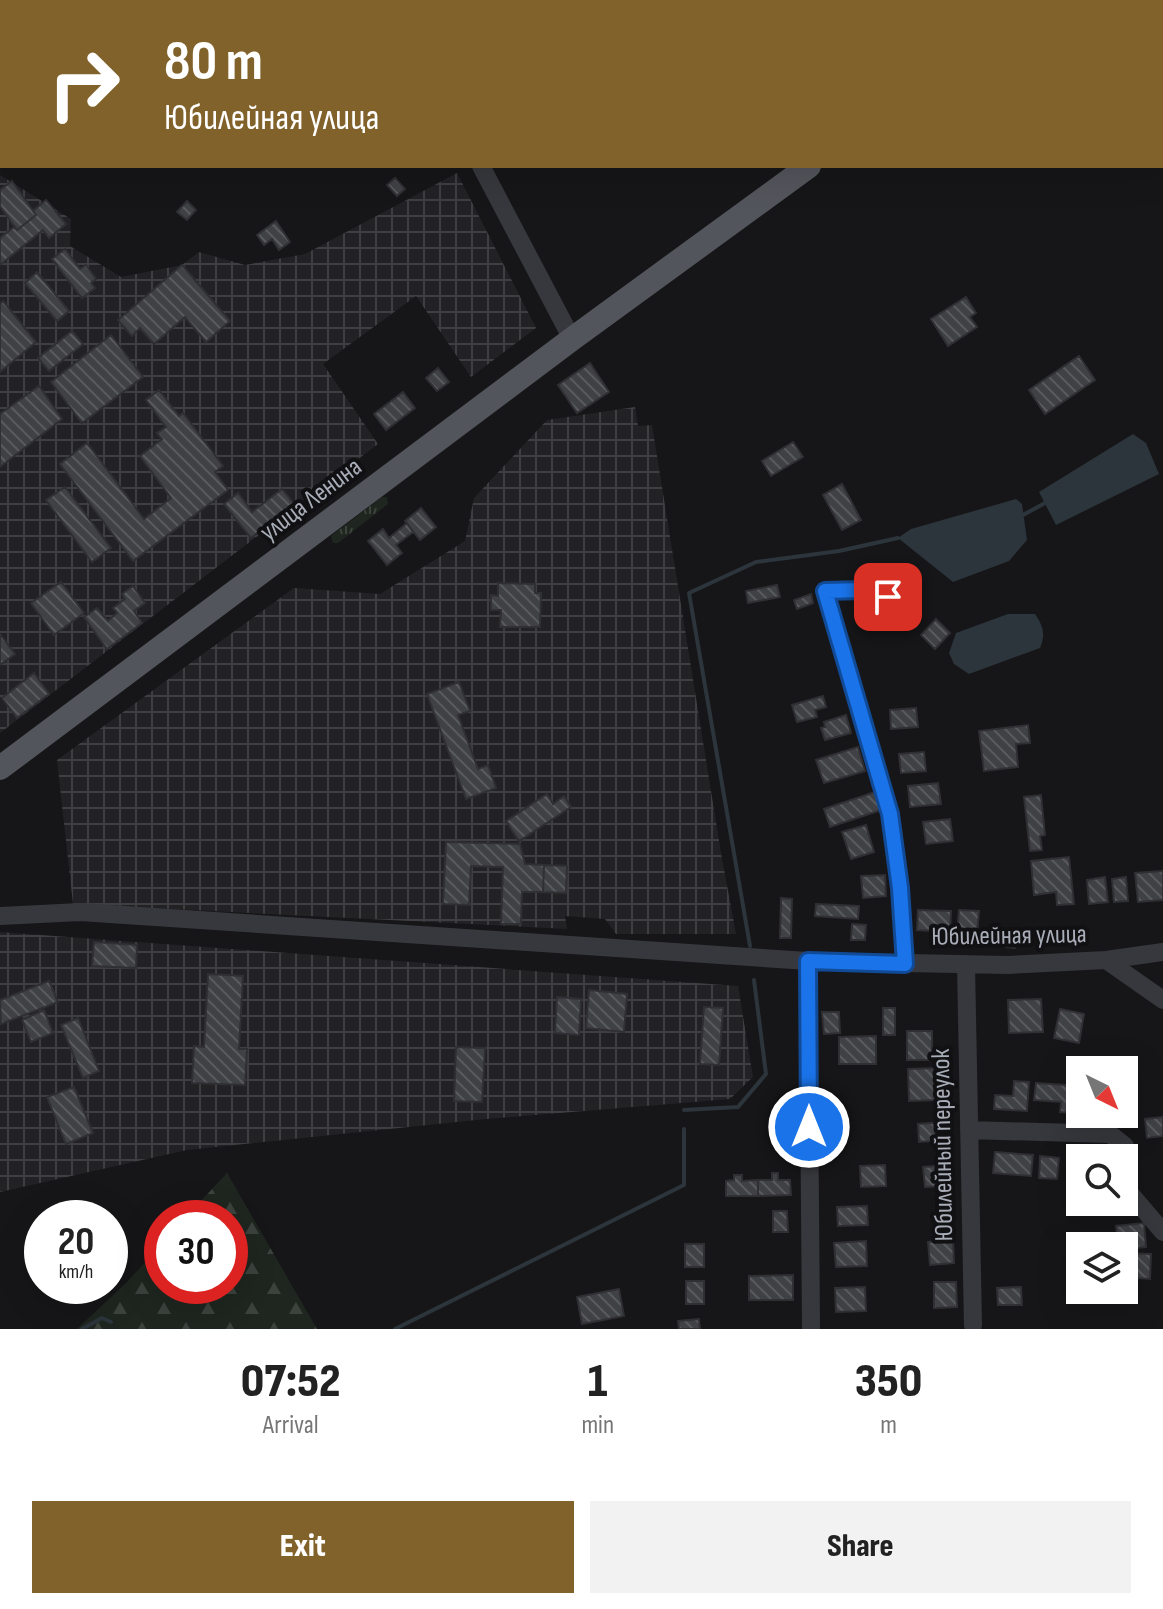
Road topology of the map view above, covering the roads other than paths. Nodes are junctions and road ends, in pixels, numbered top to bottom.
1 (482, 168) edge
2 (806, 168) edge
3 (572, 339) junction
4 (913, 605) dead end
5 (0, 768) edge
6 (0, 916) edge
7 (1163, 952) edge
8 (1106, 960) junction
9 (808, 961) junction
10 (905, 964) junction
11 (966, 965) junction
12 (1163, 1000) edge
13 (969, 1130) junction
14 (1163, 1232) edge
15 (973, 1325) dead end
16 (811, 1329) edge

1 - 3 street
2 - 3 main road, улица Ленина
3 - 5 main road, улица Ленина
4 - 10 street
6 - 9 street
7 - 8 street, Юбилейная улица
8 - 11 street, Юбилейная улица
8 - 12 street
9 - 10 street, Юбилейная улица
9 - 16 street
10 - 11 street, Юбилейная улица
11 - 13 street, Юбилейный переулок
13 - 14 street
13 - 15 street, Юбилейный переулок

